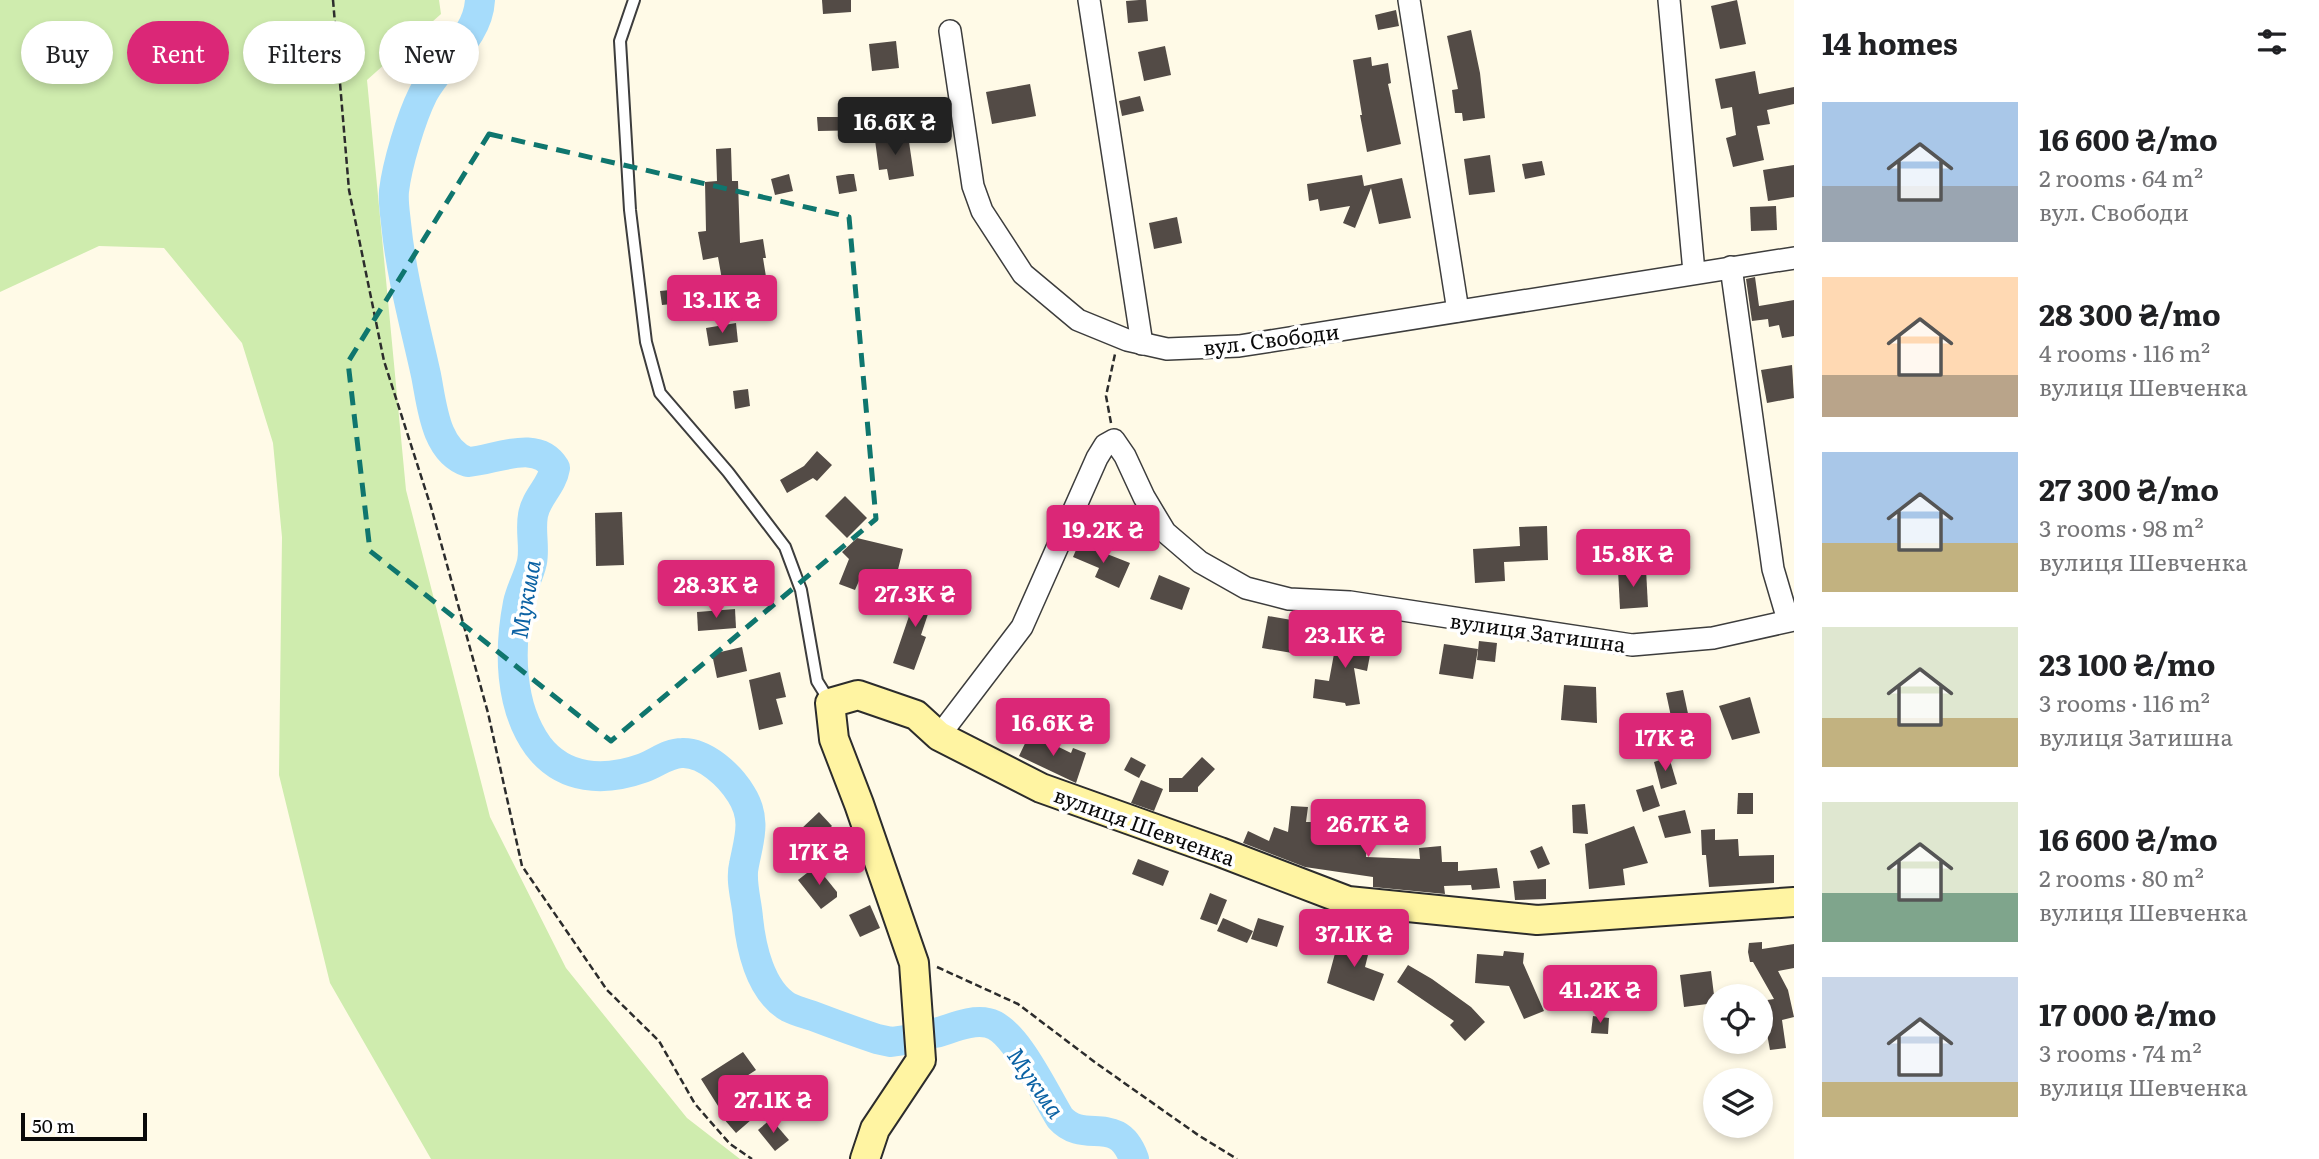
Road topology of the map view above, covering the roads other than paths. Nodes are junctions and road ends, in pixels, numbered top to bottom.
1 (634, 0) edge
2 (1088, 0) edge
3 (1409, 0) edge
4 (1669, 0) edge
5 (950, 31) dead end
6 (1794, 257) edge
7 (1731, 267) junction
8 (1694, 272) junction
9 (1458, 311) junction
10 (1142, 344) junction
11 (1791, 620) edge
12 (830, 703) junction
13 (939, 736) junction
14 (1794, 902) edge
15 (864, 1159) edge

1 - 12 lane
2 - 10 street
3 - 9 street
4 - 8 street
5 - 10 street, вул. Свободи
6 - 7 street, вул. Свободи
7 - 8 street, вул. Свободи
7 - 11 street
8 - 9 street, вул. Свободи
9 - 10 street, вул. Свободи
11 - 13 street, вулиця Затишна
12 - 13 street, вулиця Шевченка
12 - 15 street
13 - 14 street, вулиця Шевченка

